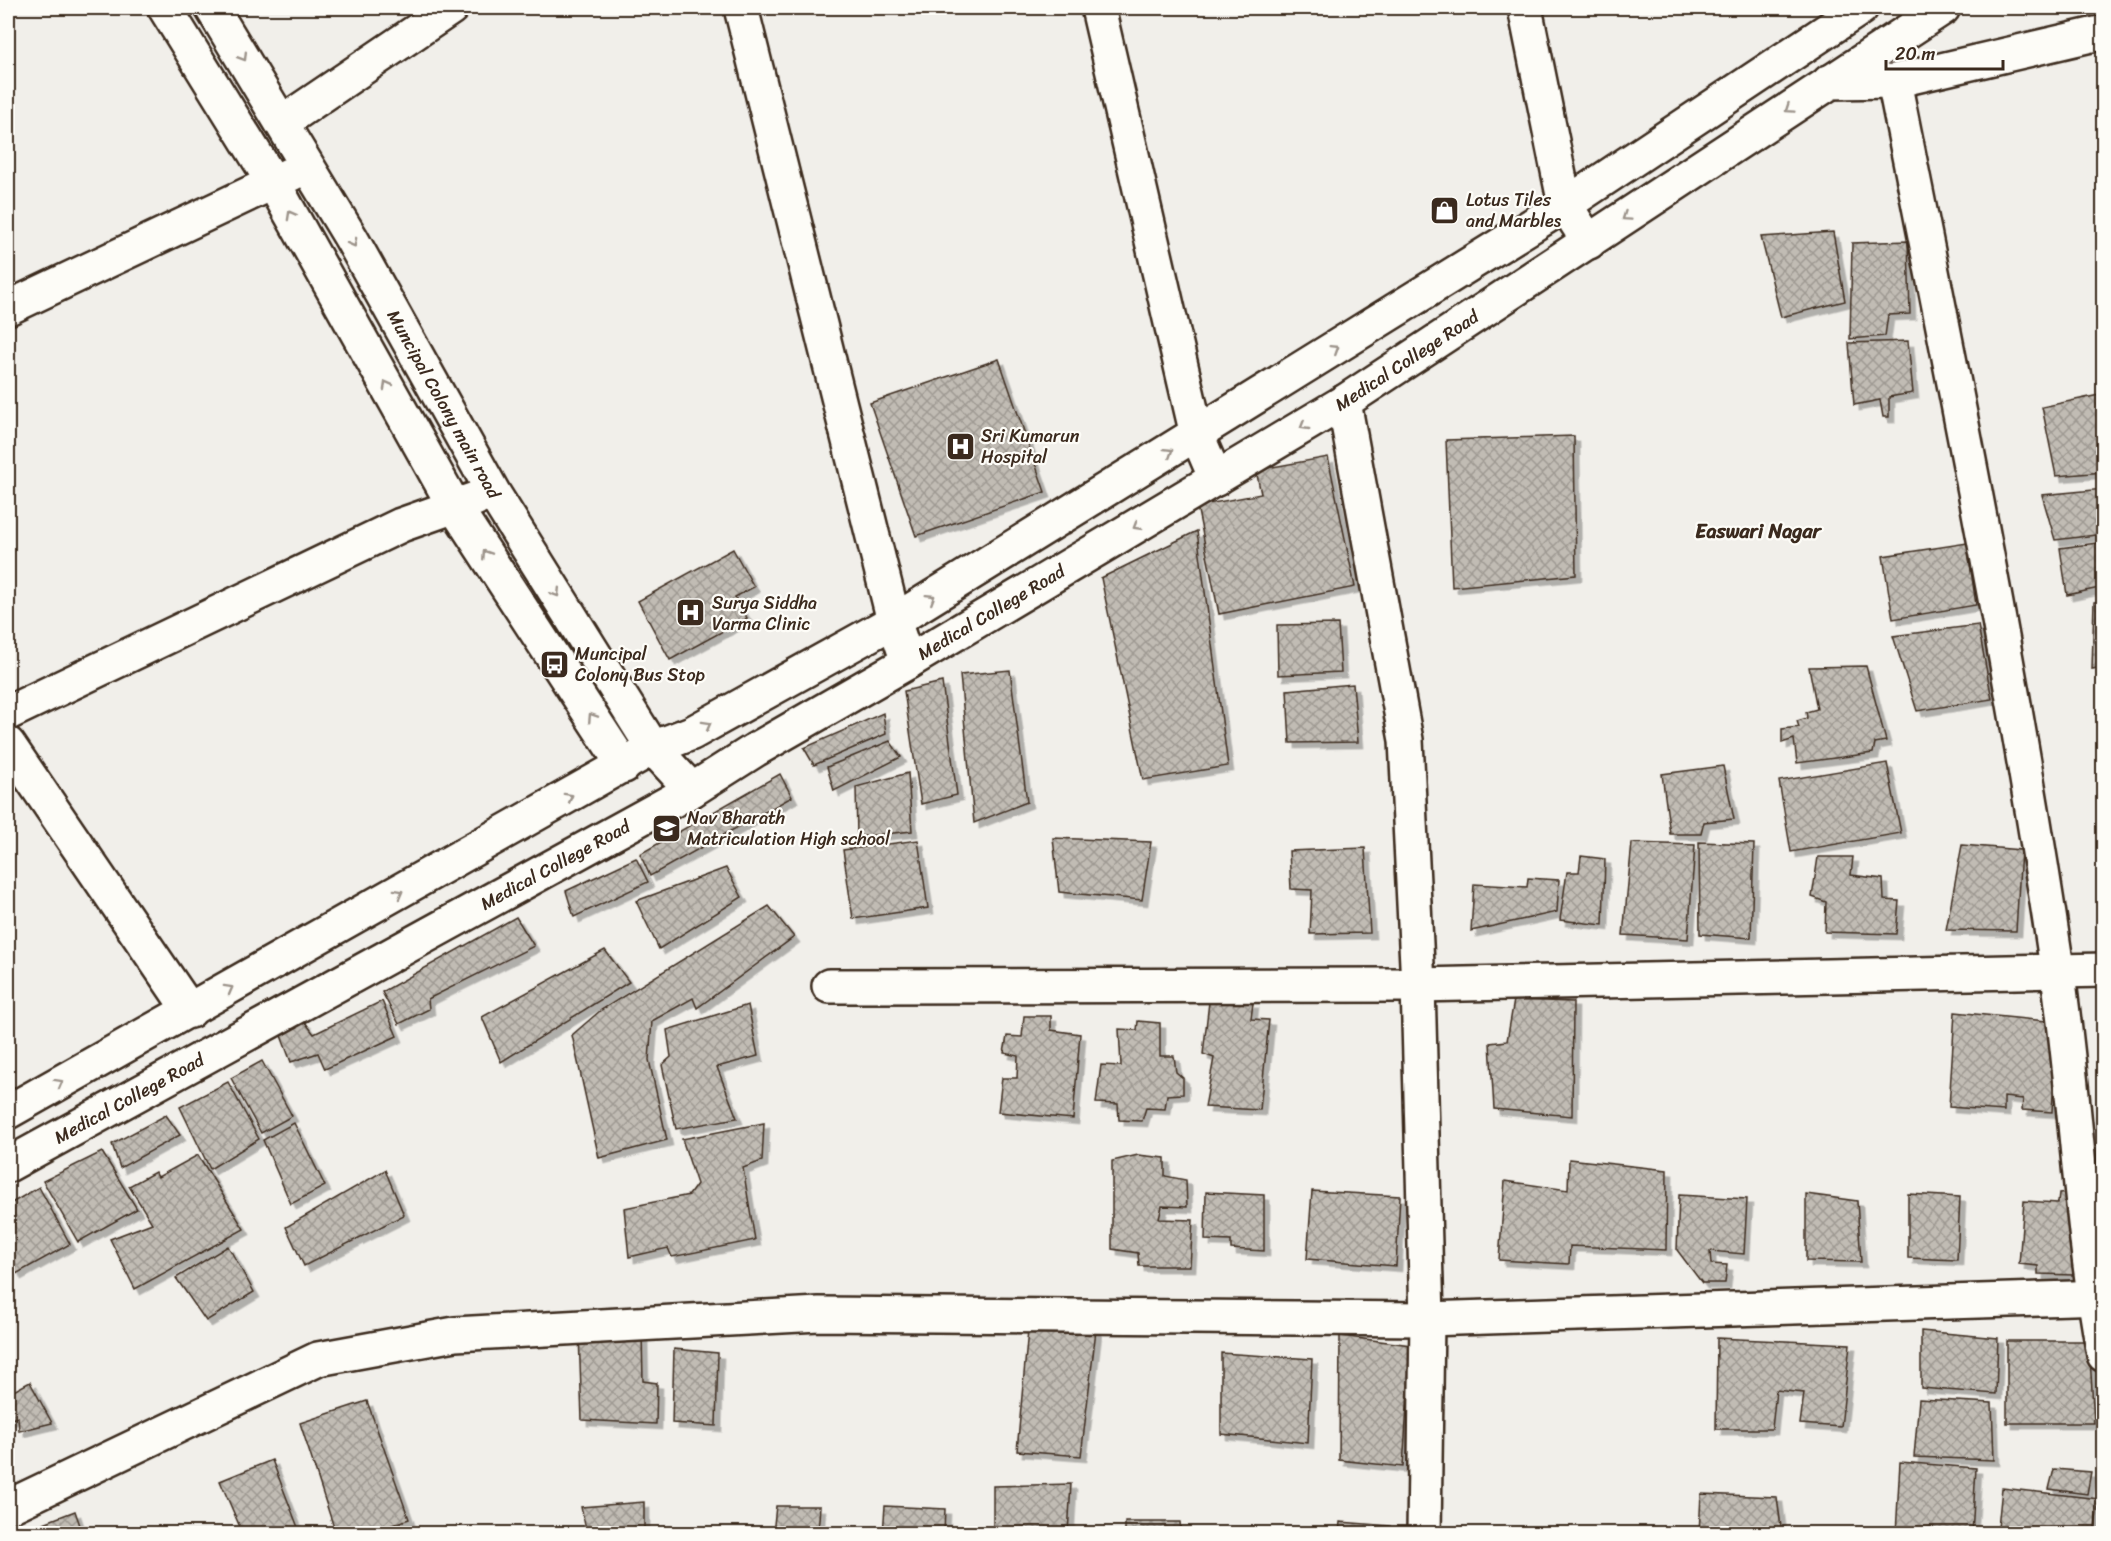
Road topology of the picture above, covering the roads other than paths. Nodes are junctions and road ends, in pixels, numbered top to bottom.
1 (165, 8) edge
2 (212, 8) edge
3 (451, 8) edge
4 (741, 8) edge
5 (1098, 8) edge
6 (1526, 8) edge
7 (1861, 8) edge
8 (1943, 8) edge
9 (2103, 32) edge
10 (1894, 81) junction
11 (1829, 82) junction
12 (283, 122) junction
13 (307, 164) junction
14 (274, 184) junction
15 (1565, 205) junction
16 (1589, 242) junction
17 (8, 308) edge
18 (1344, 402) junction
19 (1197, 435) junction
20 (1216, 479) junction
21 (494, 494) junction
22 (453, 504) junction
23 (894, 621) junction
24 (908, 662) junction
25 (8, 712) edge
26 (8, 744) edge
27 (653, 748) junction
28 (624, 766) junction
29 (692, 790) junction
30 (2103, 970) edge
31 (2058, 971) junction
32 (1418, 984) junction
33 (829, 986) dead end
34 (190, 1011) junction
35 (8, 1112) edge
36 (8, 1165) edge
37 (2098, 1297) edge
38 (1427, 1319) junction
39 (2103, 1355) edge
40 (8, 1507) edge
41 (1424, 1533) edge

1 - 14 street
2 -> 12 street, Muncipal Colony main road
3 - 12 street
4 - 23 street
5 - 19 street
6 - 15 street
7 - 15 street
8 - 11 street, Medical College Road
9 - 10 street
10 - 11 street
10 - 31 street
11 -> 16 street, Medical College Road
12 - 13 street, Muncipal Colony main road
13 - 14 street
13 -> 21 street, Muncipal Colony main road
14 - 17 street
22 -> 14 street
15 - 16 street
19 -> 15 street
16 - 18 street, Medical College Road
18 -> 20 street, Medical College Road
18 - 32 street
19 - 20 street
23 -> 19 street
20 -> 24 street, Medical College Road
21 - 22 street
21 -> 27 street, Muncipal Colony main road
22 - 25 street
28 -> 22 street
23 - 24 street
27 -> 23 street
24 - 29 street, Medical College Road
26 - 34 street
27 - 28 street
27 - 29 street, Muncipal Colony main road
34 -> 28 street
29 - 36 street, Medical College Road
30 - 31 street
31 - 32 street
31 - 37 street
32 - 33 street
32 - 38 street
35 -> 34 street
37 - 38 street
37 - 39 street
38 - 40 street
38 - 41 street

